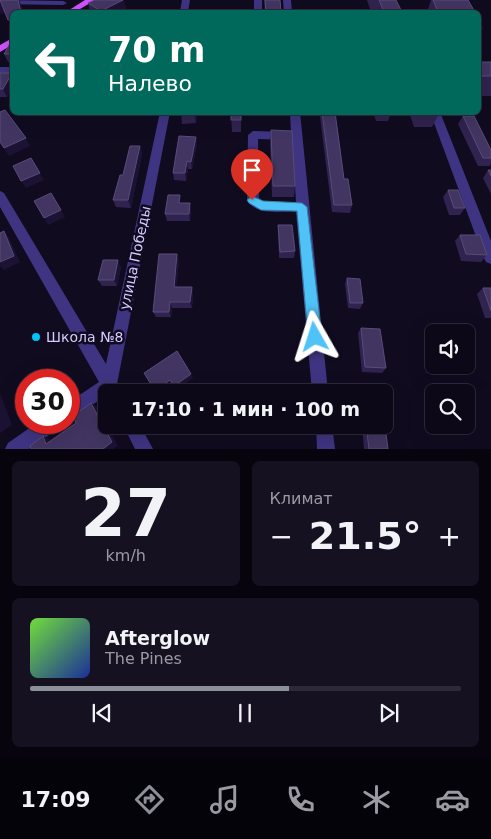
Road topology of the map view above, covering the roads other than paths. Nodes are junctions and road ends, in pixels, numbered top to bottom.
1 (91, 0) edge
2 (0, 2) edge
3 (63, 3) dead end
4 (74, 10) edge
5 (164, 115) edge
6 (295, 115) edge
7 (436, 115) edge
8 (297, 136) junction
9 (0, 196) edge
10 (302, 207) junction
11 (491, 258) edge
12 (108, 384) edge
13 (112, 384) edge
14 (319, 384) edge
15 (98, 396) edge
16 (80, 406) edge
17 (36, 434) edge
18 (136, 434) edge
19 (325, 434) edge
20 (14, 449) edge
21 (144, 449) edge
22 (326, 449) edge

1 - 4 main road
2 - 3 street
5 - 13 street, улица Победы
6 - 8 street
7 - 11 street
8 - 10 street
8 - 10 street
9 - 12 street
10 - 14 street
15 - 16 street
17 - 20 street
18 - 21 street
19 - 22 street

